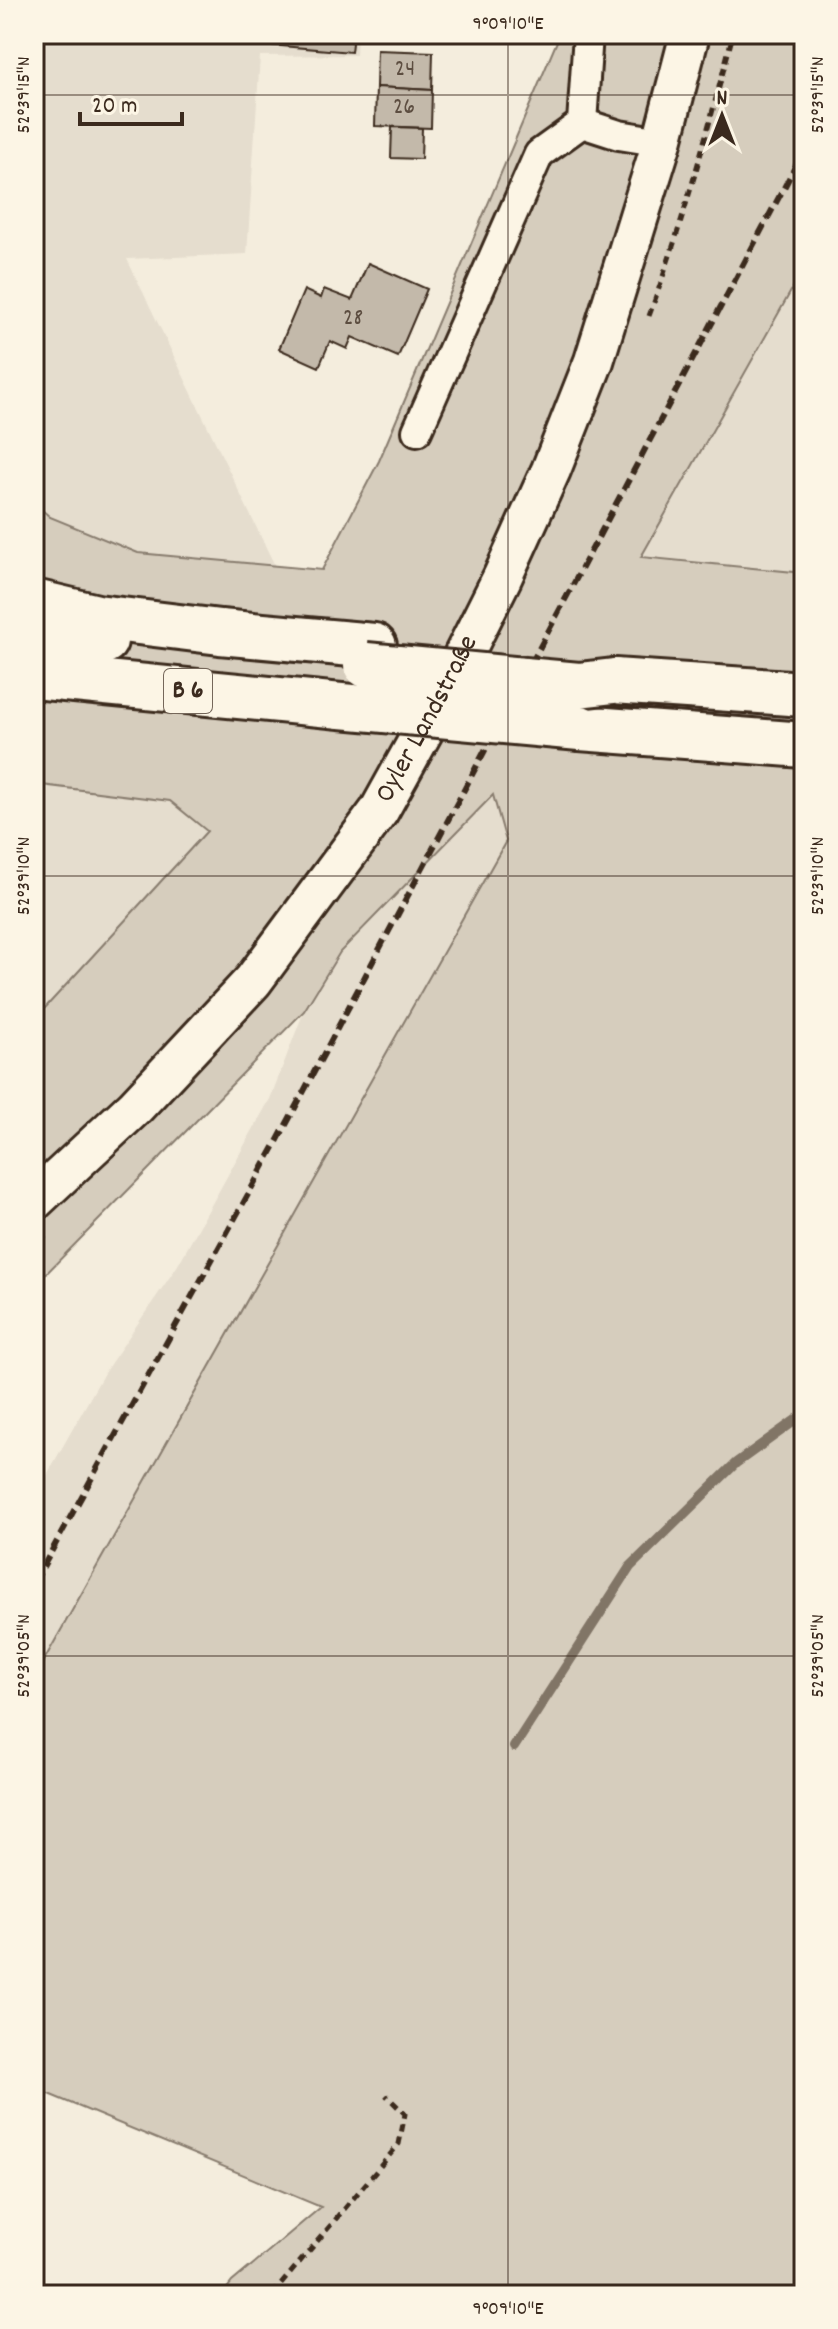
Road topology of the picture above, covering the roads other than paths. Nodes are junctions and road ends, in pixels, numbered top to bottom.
1 (588, 34) edge
2 (690, 34) edge
3 (582, 123) junction
4 (662, 142) junction
5 (417, 431) dead end
6 (34, 602) edge
7 (34, 635) edge
8 (370, 656) junction
9 (34, 676) edge
10 (804, 694) edge
11 (804, 745) edge
12 (34, 1201) edge

1 - 3 street
2 - 4 main road, Oyler Landstraße
3 - 4 street
3 - 5 street
4 - 12 main road, Oyler Landstraße
6 - 8 highway
7 - 8 highway, B 6
8 - 10 highway, B 6, bridge
9 - 11 highway, B 6, bridge

